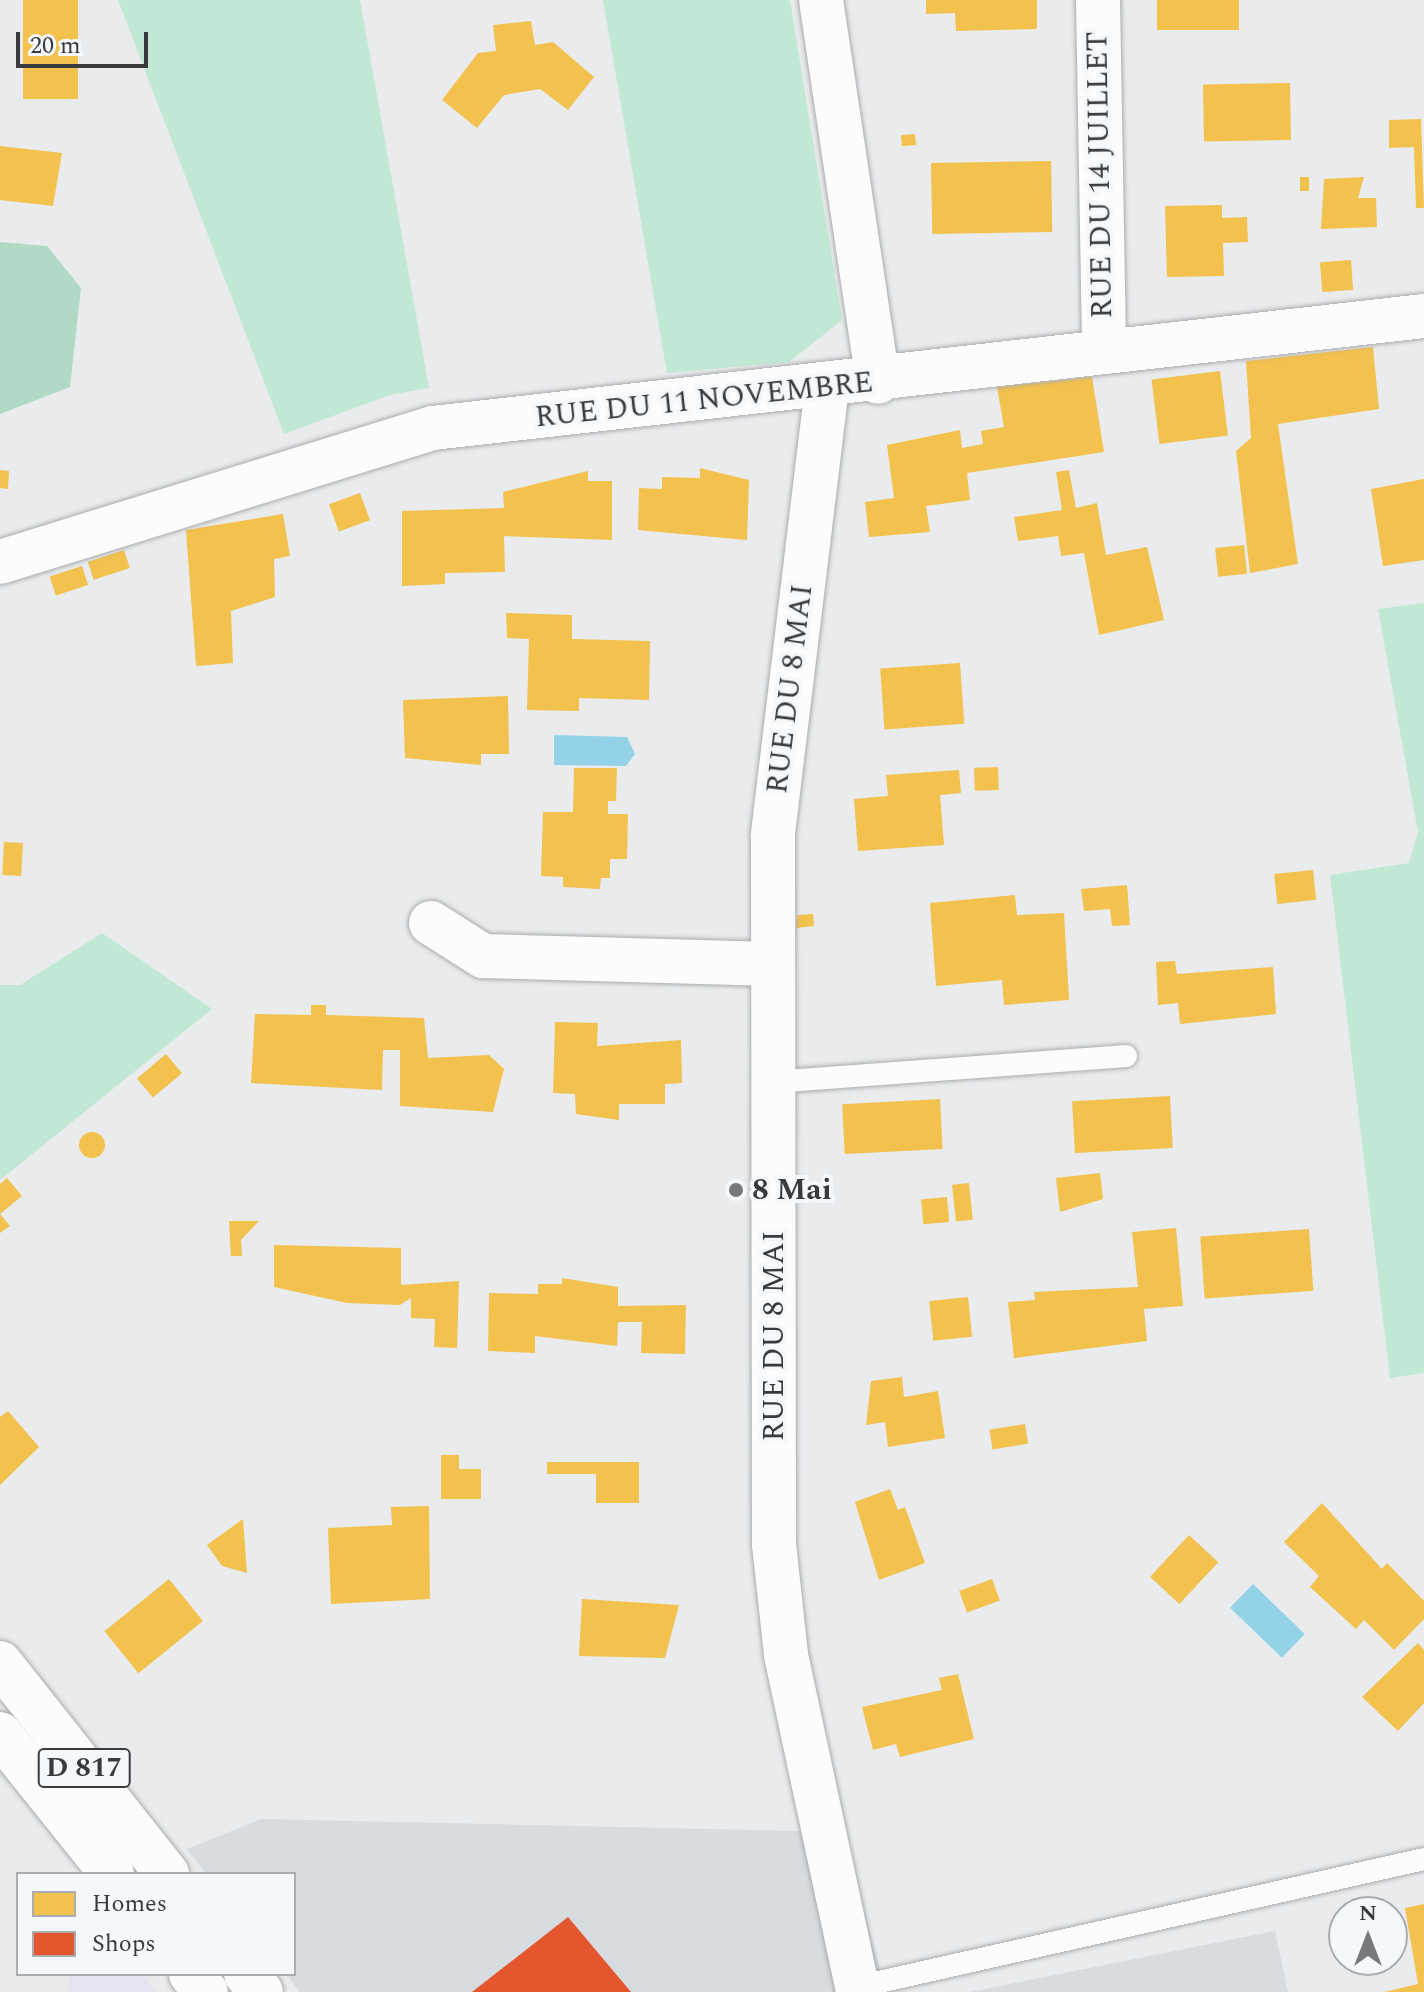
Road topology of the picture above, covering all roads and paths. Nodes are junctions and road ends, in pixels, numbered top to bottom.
1 (821, 0) edge
2 (1098, 0) edge
3 (1424, 316) edge
4 (1104, 350) junction
5 (878, 382) junction
6 (827, 387) junction
7 (0, 562) edge
8 (431, 923) dead end
9 (773, 964) junction
10 (1126, 1056) dead end
11 (773, 1082) junction
12 (0, 1663) edge
13 (0, 1734) edge
14 (1424, 1859) edge
15 (110, 1872) edge
16 (165, 1872) edge
17 (193, 1976) edge
18 (248, 1976) edge
19 (857, 1990) edge
20 (206, 1992) edge
21 (261, 1992) edge

1 - 5 street
2 - 4 street, RUE DU 14 JUILLET
3 - 4 street, RUE DU 11 NOVEMBRE
4 - 5 street, RUE DU 11 NOVEMBRE
5 - 6 street, RUE DU 11 NOVEMBRE
6 - 7 street, RUE DU 11 NOVEMBRE
6 - 9 street, RUE DU 8 MAI
8 - 9 street
9 - 11 street, RUE DU 8 MAI
10 - 11 lane
11 - 19 street, RUE DU 8 MAI
12 - 16 street, D 817
13 - 15 street, D 817
14 - 19 lane
17 - 20 street
18 - 21 street

